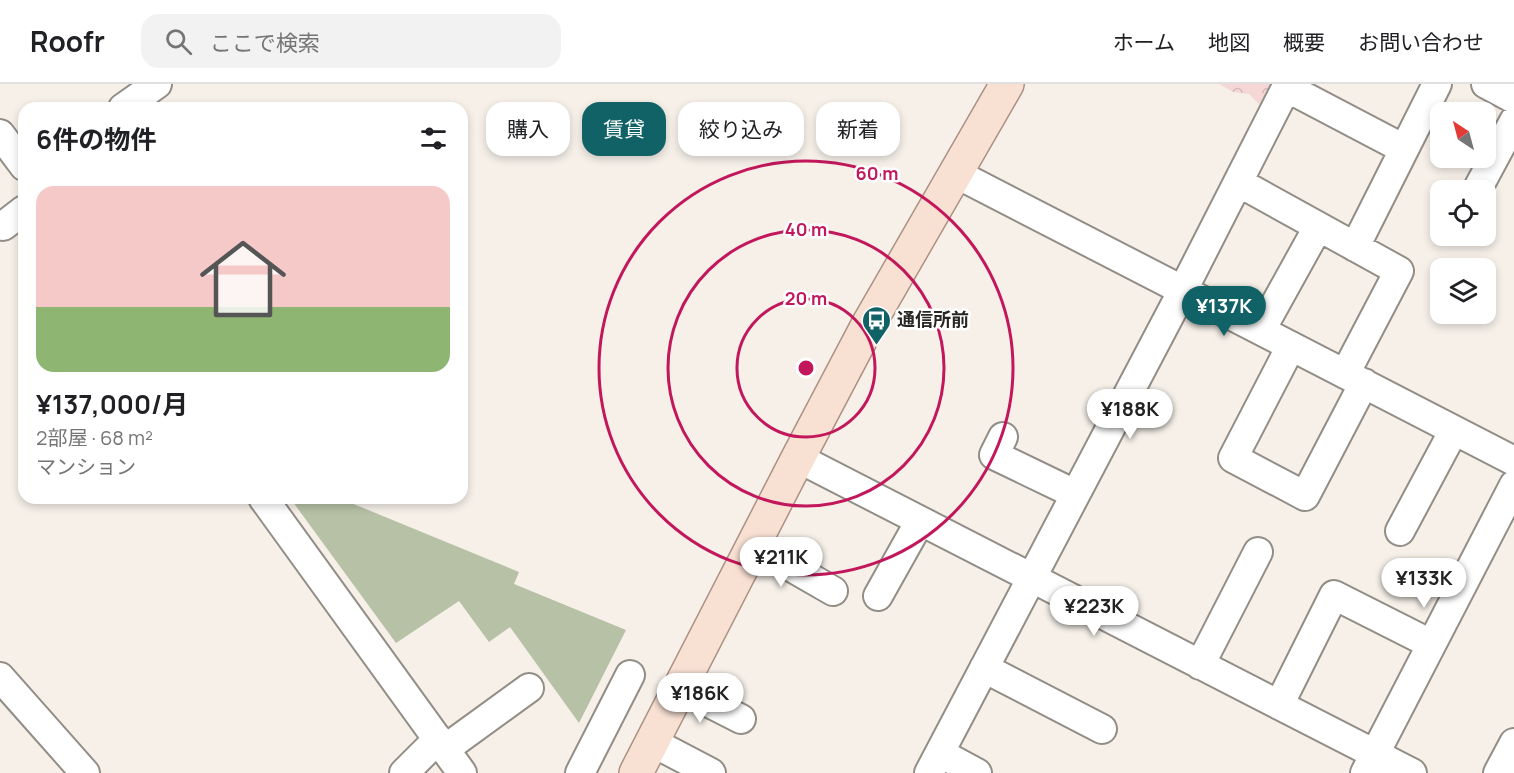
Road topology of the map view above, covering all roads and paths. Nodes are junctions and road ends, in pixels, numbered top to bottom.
1 (157, 84) edge
2 (1007, 84) edge
3 (1437, 84) edge
4 (1486, 84) edge
5 (1287, 86) edge
6 (1514, 99) edge
7 (132, 102) edge
8 (1514, 122) edge
9 (0, 134) edge
10 (1404, 149) junction
11 (18, 158) edge
12 (955, 173) junction
13 (1482, 180) edge
14 (1238, 182) junction
15 (1318, 227) junction
16 (1355, 247) junction
17 (1183, 290) junction
18 (1261, 330) junction
19 (1291, 346) junction
20 (1355, 379) junction
21 (1454, 430) junction
22 (1003, 437) dead end
23 (798, 458) junction
24 (1514, 461) edge
25 (1514, 485) edge
26 (1075, 494) junction
27 (267, 504) edge
28 (920, 521) junction
29 (1400, 531) dead end
30 (753, 545) junction
31 (1258, 552) dead end
32 (1031, 579) junction
33 (833, 591) dead end
34 (878, 596) dead end
35 (1431, 644) junction
36 (1200, 665) junction
37 (984, 668) junction
38 (630, 675) dead end
39 (0, 677) edge
40 (529, 688) dead end
41 (680, 688) junction
42 (1280, 705) junction
43 (741, 719) dead end
44 (1102, 729) dead end
45 (652, 742) junction
46 (1514, 743) edge
47 (441, 744) junction
48 (934, 763) edge
49 (1370, 763) edge
50 (86, 773) edge
51 (404, 773) edge
52 (462, 773) edge
53 (580, 773) edge
54 (636, 773) edge
55 (711, 773) edge
56 (977, 773) edge
57 (1412, 773) edge
58 (1498, 773) edge

1 - 7 street
2 - 12 main road
3 - 10 street
4 - 6 street
5 - 10 street
5 - 14 street
8 - 13 street
9 - 11 street
10 - 16 street
12 - 17 street
12 - 23 main road
14 - 15 street
14 - 17 street
15 - 16 street
15 - 18 street
16 - 20 street
17 - 18 street
17 - 26 street
18 - 19 street
19 - 20 street
19 - 20 street
20 - 21 street
21 - 24 street
21 - 29 street
22 - 26 street
23 - 28 street
23 - 30 main road
25 - 35 street
26 - 32 street
27 - 47 street
28 - 32 street
28 - 34 street
30 - 33 street
30 - 41 main road
31 - 36 street
32 - 36 street
32 - 37 street
35 - 42 street
35 - 49 street
36 - 42 street
37 - 44 street
37 - 48 street
38 - 53 street
39 - 50 street
40 - 47 street
41 - 43 street
41 - 45 main road
42 - 49 street
45 - 54 main road
45 - 55 street
46 - 58 street
47 - 51 street
47 - 52 street
48 - 56 street
49 - 57 street

